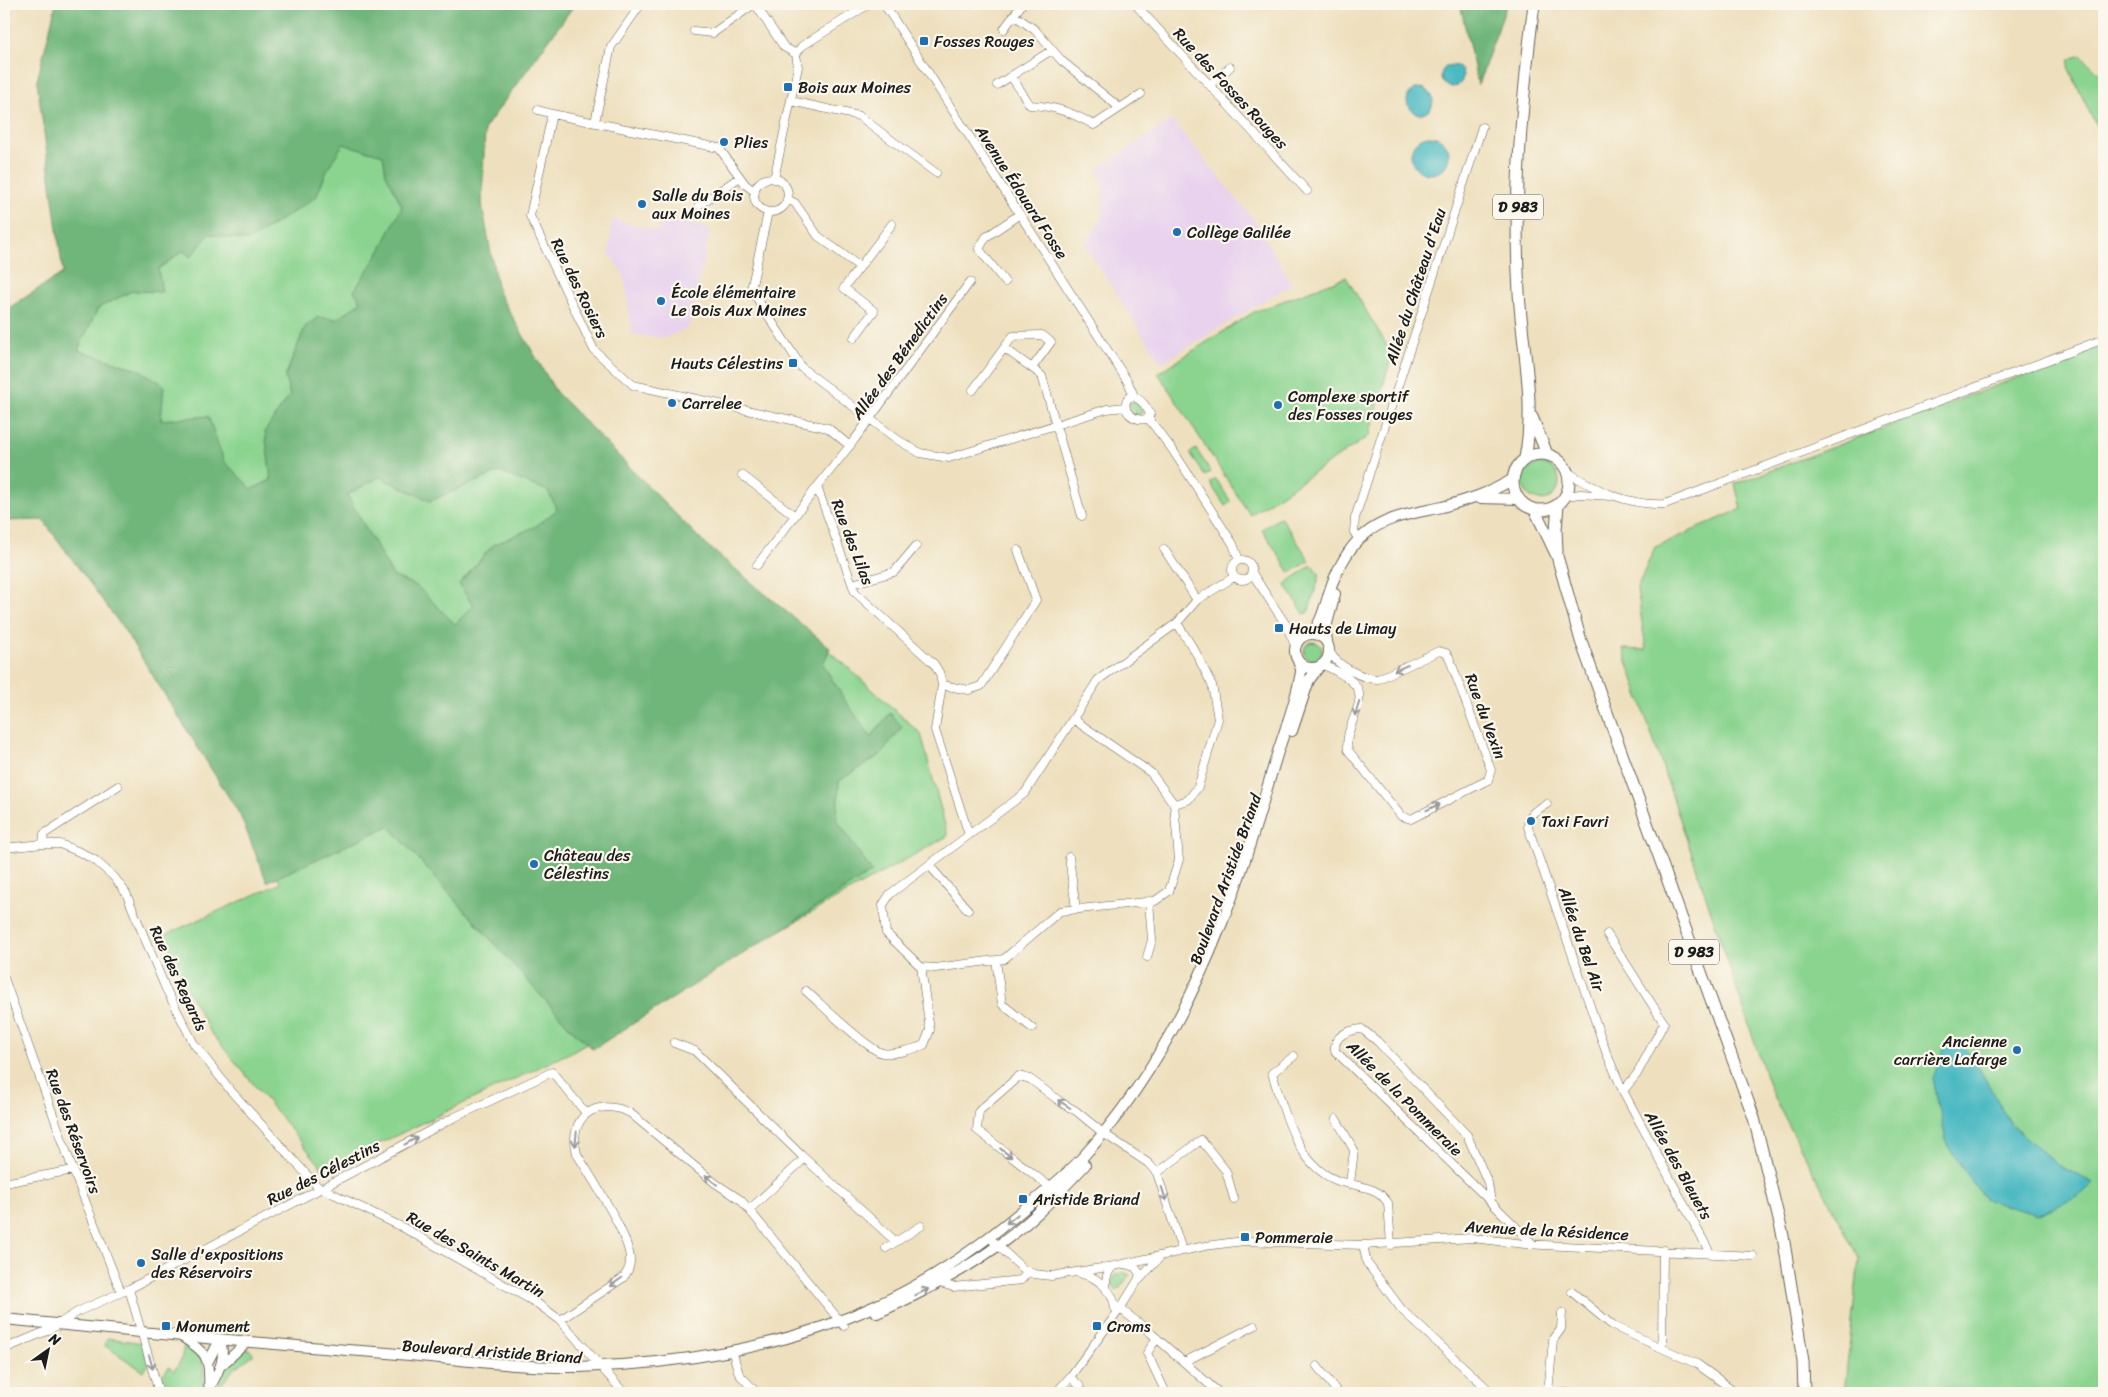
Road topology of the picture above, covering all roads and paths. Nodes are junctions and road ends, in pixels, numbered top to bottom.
1 (641, 4) edge
2 (754, 4) edge
3 (869, 4) edge
4 (884, 4) edge
5 (1022, 4) edge
6 (1135, 4) edge
7 (1534, 4) edge
8 (1014, 15) junction
9 (1004, 29) dead end
10 (694, 31) dead end
11 (1052, 50) junction
12 (796, 54) junction
13 (1230, 67) dead end
14 (1011, 76) junction
15 (997, 85) dead end
16 (1210, 85) junction
17 (1141, 94) dead end
18 (791, 101) junction
19 (1120, 108) junction
20 (538, 110) dead end
21 (552, 114) junction
22 (595, 122) junction
23 (1482, 127) dead end
24 (936, 173) dead end
25 (740, 177) junction
26 (774, 179) junction
27 (1308, 191) dead end
28 (754, 192) junction
29 (787, 199) junction
30 (699, 205) dead end
31 (768, 212) junction
32 (1020, 214) junction
33 (892, 224) dead end
34 (860, 267) junction
35 (970, 282) dead end
36 (1005, 282) dead end
37 (854, 338) dead end
38 (2104, 339) edge
39 (1004, 348) junction
40 (1032, 368) junction
41 (973, 390) dead end
42 (1134, 396) junction
43 (1124, 407) junction
44 (1530, 410) junction
45 (869, 418) junction
46 (1148, 418) junction
47 (1055, 426) junction
48 (850, 446) junction
49 (1547, 454) junction
50 (1525, 458) junction
51 (1566, 471) junction
52 (742, 475) dead end
53 (1513, 479) junction
54 (817, 487) junction
55 (1615, 497) junction
56 (1473, 498) junction
57 (1519, 499) junction
58 (1562, 500) junction
59 (1535, 510) junction
60 (794, 516) junction
61 (1082, 516) dead end
62 (1359, 540) junction
63 (916, 546) dead end
64 (1164, 549) dead end
65 (1018, 550) dead end
66 (1557, 556) junction
67 (1239, 560) junction
68 (1343, 562) junction
69 (757, 565) dead end
70 (1252, 573) junction
71 (1234, 577) junction
72 (852, 584) junction
73 (1197, 600) junction
74 (1177, 623) junction
75 (1286, 625) junction
76 (1307, 635) junction
77 (1327, 641) junction
78 (1296, 647) junction
79 (1330, 652) junction
80 (1298, 661) junction
81 (1321, 666) junction
82 (942, 685) junction
83 (1073, 719) junction
84 (118, 786) dead end
85 (1174, 804) junction
86 (1547, 804) dead end
87 (969, 835) junction
88 (44, 844) junction
89 (4, 848) edge
90 (1069, 856) dead end
91 (929, 865) junction
92 (1149, 902) junction
93 (1076, 909) junction
94 (968, 910) dead end
95 (1607, 934) dead end
96 (1147, 957) dead end
97 (996, 960) junction
98 (921, 967) junction
99 (4, 978) edge
100 (806, 991) dead end
101 (1032, 1028) dead end
102 (674, 1043) dead end
103 (1294, 1056) dead end
104 (1623, 1091) junction
105 (586, 1113) junction
106 (1336, 1120) dead end
107 (1106, 1135) junction
108 (804, 1159) junction
109 (74, 1170) junction
110 (1157, 1173) junction
111 (4, 1183) edge
112 (1350, 1184) junction
113 (321, 1188) junction
114 (1050, 1188) junction
115 (1234, 1199) dead end
116 (1491, 1202) junction
117 (750, 1209) junction
118 (921, 1226) dead end
119 (990, 1237) junction
120 (895, 1241) junction
121 (1533, 1244) junction
122 (1363, 1245) junction
123 (1391, 1245) junction
124 (997, 1246) junction
125 (886, 1248) dead end
126 (1182, 1250) junction
127 (1663, 1250) junction
128 (1710, 1253) junction
129 (1161, 1256) junction
130 (1753, 1256) dead end
131 (1124, 1264) junction
132 (1114, 1266) junction
133 (1028, 1272) junction
134 (1078, 1273) junction
135 (1138, 1280) junction
136 (940, 1283) junction
137 (125, 1290) junction
138 (1572, 1292) dead end
139 (1109, 1293) junction
140 (1127, 1296) junction
141 (1117, 1310) junction
142 (1562, 1313) dead end
143 (4, 1319) edge
144 (560, 1320) junction
145 (61, 1324) junction
146 (842, 1324) junction
147 (1254, 1326) dead end
148 (141, 1331) junction
149 (177, 1335) junction
150 (1157, 1338) junction
151 (220, 1339) junction
152 (247, 1342) junction
153 (1662, 1348) junction
154 (4, 1349) edge
155 (732, 1353) junction
156 (208, 1362) junction
157 (1184, 1362) junction
158 (222, 1365) junction
159 (1317, 1366) dead end
160 (604, 1369) junction
161 (1070, 1377) junction
162 (209, 1392) edge
163 (159, 1393) edge
164 (624, 1393) edge
165 (757, 1393) edge
166 (1056, 1393) edge
167 (1082, 1393) edge
168 (1166, 1393) edge
169 (1219, 1393) edge
170 (1338, 1393) edge
171 (1492, 1393) edge
172 (1548, 1393) edge
173 (1562, 1393) edge
174 (1581, 1393) edge
175 (1737, 1393) edge
176 (1804, 1393) edge

1 - 22 street
2 - 10 street
2 - 12 street
3 - 12 street
4 - 32 street, Avenue Édouard Fosse
5 - 8 street
6 - 16 street, Rue des Fosses Rouges
7 - 44 main road, D 983
8 - 9 street
8 - 11 street
11 - 14 street
11 - 19 street
12 - 18 street
13 - 16 street
14 - 15 street
14 - 19 street
16 - 27 street, Rue des Fosses Rouges
17 - 19 street
18 - 24 street
18 - 26 street
20 - 21 street
21 - 22 street
21 - 48 street, Rue des Rosiers
22 - 25 street
23 - 62 street, Allée du Château d'Eau
25 - 28 street
25 - 30 street
26 - 28 street
26 - 29 street
28 - 31 street
29 - 31 street
29 - 34 street
31 - 45 street
32 - 36 street
32 - 42 street, Avenue Édouard Fosse
33 - 34 street
34 - 37 street
35 - 45 street, Allée des Bénedictins
38 - 55 street
39 - 40 street
39 - 40 street
39 - 41 street
40 - 47 street
42 - 43 street
42 - 46 street
43 - 46 street
43 - 47 street
44 - 49 main road, D 983
44 - 50 main road, D 983
45 - 47 street
45 - 48 street, Allée des Bénedictins
46 - 67 street
47 - 61 street
48 - 54 street, Rue des Lilas
49 - 50 main road
49 - 51 main road
50 - 53 main road
51 - 55 street
51 - 58 main road
52 - 60 street
53 - 56 main road
53 - 57 main road
54 - 60 street
54 - 72 street, Rue des Lilas
55 - 58 street
56 - 57 main road
56 - 62 main road
57 - 59 main road
58 - 59 main road
58 - 66 main road, D 983
59 - 66 main road, D 983
60 - 69 street
62 - 68 main road
63 - 72 street
64 - 73 street
65 - 82 street
66 - 176 main road, D 983
67 - 70 street
67 - 71 street
68 - 76 main road
68 - 77 main road
70 - 71 street
70 - 75 street
71 - 73 street
72 - 82 street, Rue des Lilas
73 - 74 street
74 - 83 street
74 - 85 street
75 - 76 street
75 - 78 street
76 - 77 main road
76 - 78 main road
77 - 79 main road
78 - 80 main road
79 - 81 main road
81 -> 79 street, Rue du Vexin
80 - 81 main road
80 - 107 main road, Boulevard Aristide Briand
81 - 107 main road, Boulevard Aristide Briand
82 - 87 street
83 - 85 street
83 - 87 street
84 - 88 street
85 - 92 street
86 - 104 street, Allée du Bel Air
87 - 91 street
88 - 89 street, Rue des Regards
88 - 113 street, Rue des Regards
90 - 93 street
91 - 94 street
91 - 98 street
92 - 93 street
92 - 96 street
93 - 97 street
95 - 104 street
97 - 98 street
97 - 101 street
98 - 100 street
99 - 109 street, Rue des Réservoirs
102 - 108 street
103 - 112 street
104 - 128 street, Allée des Bleuets
113 -> 105 street, Rue des Célestins
117 -> 105 street
105 -> 144 street
106 - 112 street
107 - 110 street
107 - 114 main road, Boulevard Aristide Briand
107 -> 114 street
107 - 124 main road, Boulevard Aristide Briand
108 - 117 street
108 - 120 street
109 - 111 street
109 - 137 street, Rue des Réservoirs
110 - 115 street
110 -> 126 street
112 - 123 street
113 - 137 street, Rue des Célestins
113 - 144 street, Rue des Saints Martin
114 -> 119 main road, Boulevard Aristide Briand
116 - 116 street, Allée de la Pommeraie
116 - 121 street, Allée de la Pommeraie
117 - 146 street
118 - 120 street
119 - 124 street
119 - 146 main road, Boulevard Aristide Briand
120 - 125 street
121 - 123 street, Avenue de la Résidence
121 - 127 street, Avenue de la Résidence
122 - 123 street, Avenue de la Résidence
122 - 126 street, Avenue de la Résidence
122 - 171 street
124 - 133 street
124 - 136 main road, Boulevard Aristide Briand
126 - 129 street, Avenue de la Résidence
127 - 128 street, Avenue de la Résidence
127 - 153 street
128 - 130 street, Avenue de la Résidence
129 - 131 street, Avenue de la Résidence
129 - 135 street
131 - 132 street
131 - 135 street
132 - 134 street
132 - 139 street
133 - 134 street
133 - 136 street
134 - 139 street
135 - 140 street
146 -> 136 main road, Boulevard Aristide Briand
137 - 145 street, Rue des Célestins
137 - 148 street, Rue des Réservoirs
138 - 153 street
139 - 140 street
139 - 141 street
140 - 141 street
141 - 150 street
141 - 161 street
142 - 172 street
143 - 145 main road, Boulevard Aristide Briand
144 - 160 street, Rue des Saints Martin
145 - 148 main road, Boulevard Aristide Briand
145 - 154 street, Rue des Célestins
146 - 155 main road, Boulevard Aristide Briand
147 - 157 street
148 - 149 main road, Boulevard Aristide Briand
148 -> 163 street, Rue des Réservoirs
149 - 151 main road, Boulevard Aristide Briand
149 - 156 street
150 - 157 street
150 - 168 street
151 - 152 main road, Boulevard Aristide Briand
151 - 156 street
151 - 158 street
152 - 158 street
152 - 160 main road, Boulevard Aristide Briand
153 - 175 street
155 - 160 main road, Boulevard Aristide Briand
155 - 165 street
156 - 162 street
157 - 169 street
158 - 162 street
159 - 170 street
160 - 164 street, Rue des Saints Martin
161 - 166 street
161 - 167 street
173 - 174 street

